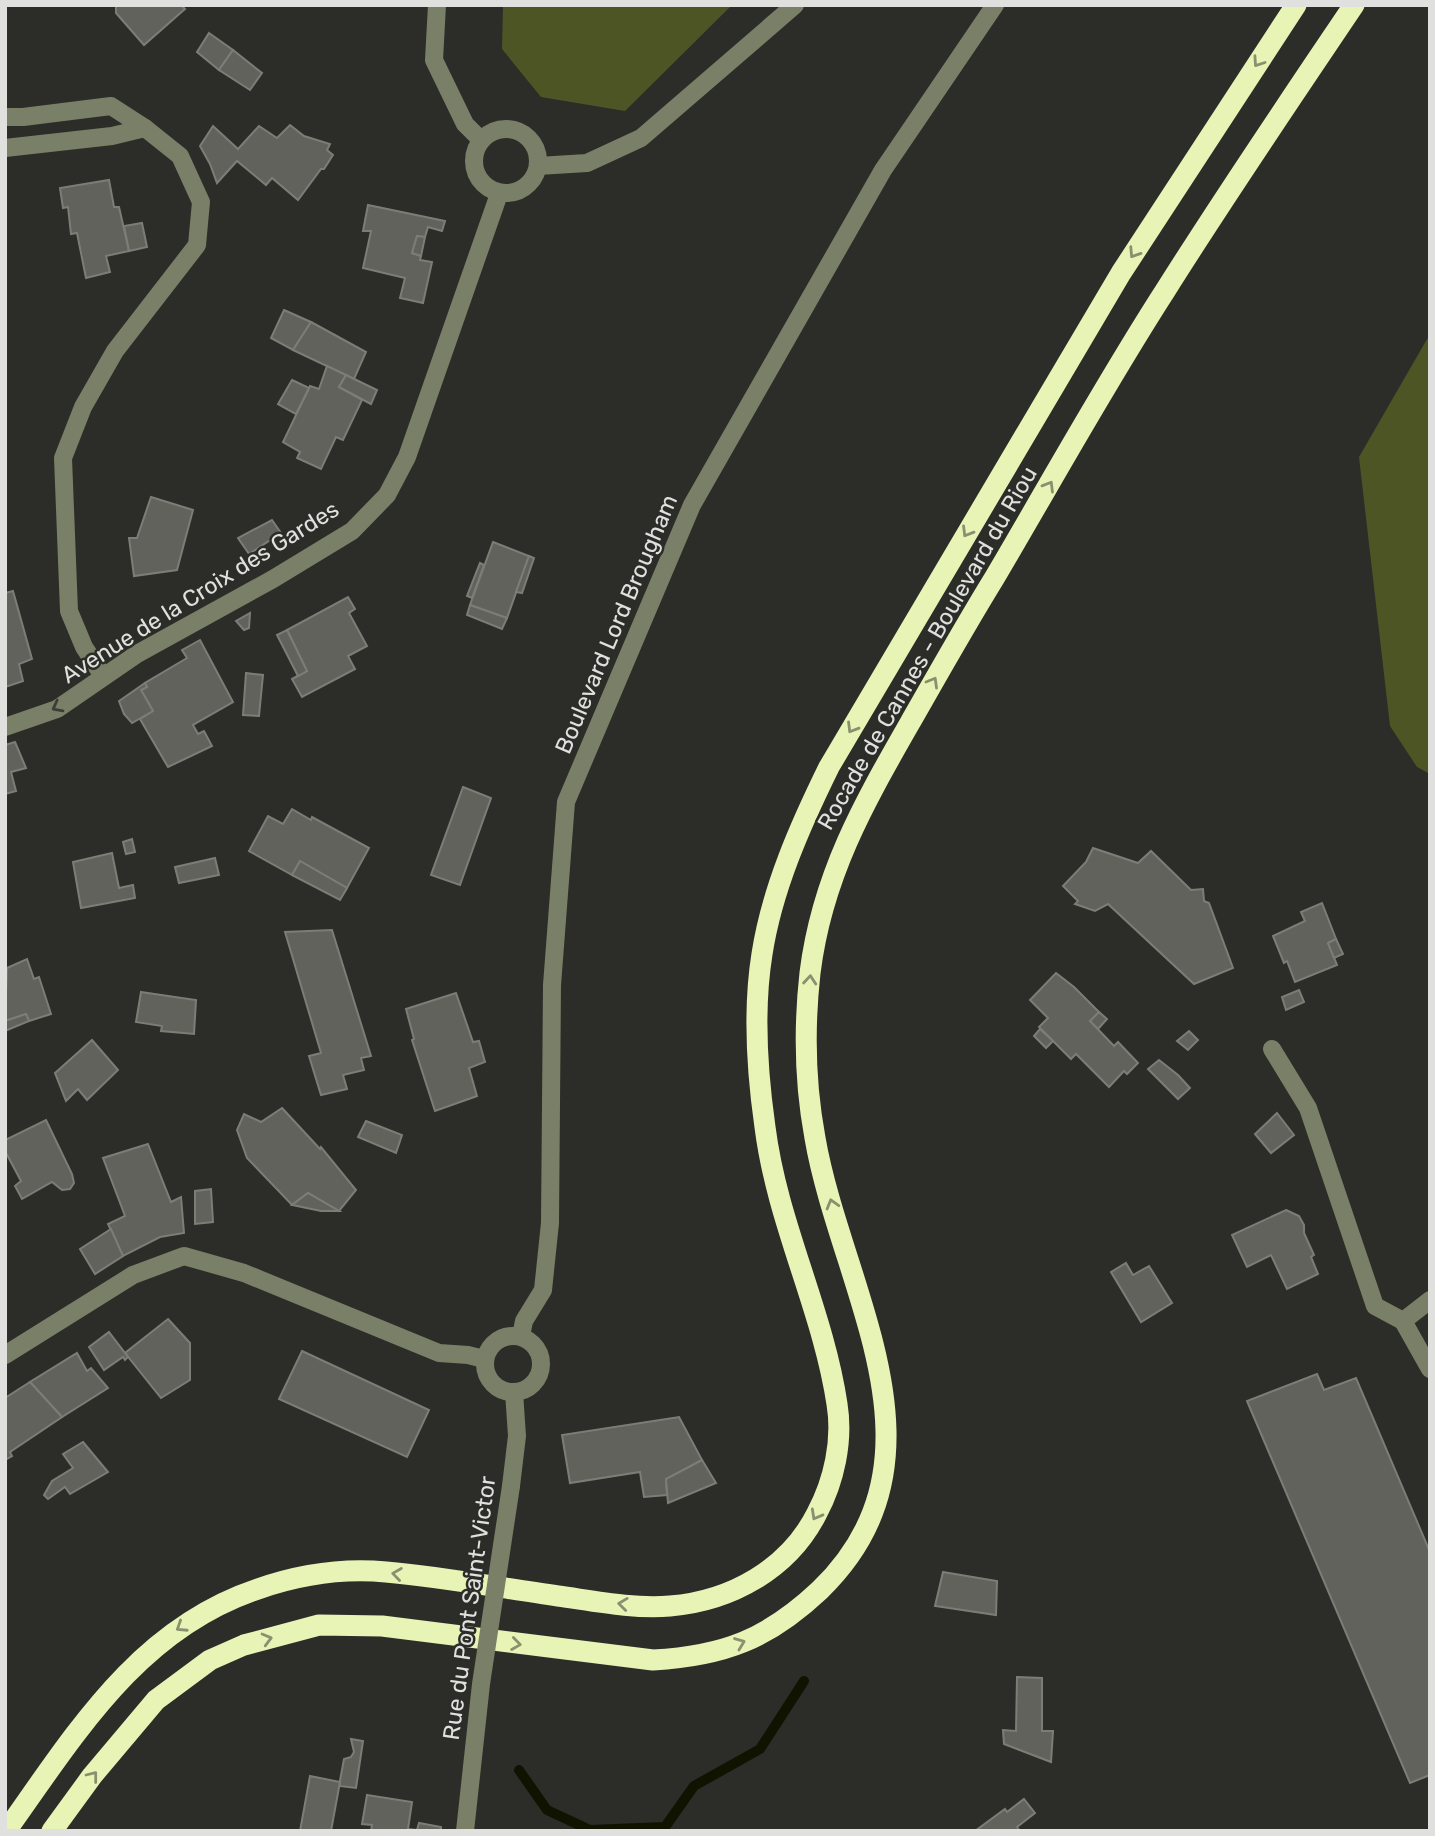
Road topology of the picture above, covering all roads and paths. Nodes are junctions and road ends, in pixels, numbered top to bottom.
1 (437, 5) edge
2 (795, 5) edge
3 (995, 5) edge
4 (1296, 5) edge
5 (1354, 5) edge
6 (5, 117) edge
7 (145, 128) junction
8 (481, 140) junction
9 (5, 148) edge
10 (538, 166) junction
11 (499, 194) junction
12 (103, 676) junction
13 (5, 727) edge
14 (1272, 1049) dead end
15 (1430, 1300) edge
16 (1403, 1321) junction
17 (520, 1336) junction
18 (5, 1355) edge
19 (484, 1359) junction
20 (1430, 1369) edge
21 (514, 1392) junction
22 (6, 1831) edge
23 (52, 1831) edge
24 (466, 1831) edge

1 - 8 street
2 - 10 street
3 - 17 street, Boulevard Lord Brougham
4 -> 22 highway, Rocade de Cannes - Boulevard du Riou
23 -> 5 highway, Rocade de Cannes - Boulevard du Riou
6 - 7 street
7 - 9 street
7 - 12 street
8 - 10 street
8 - 11 street
10 - 11 street
11 - 12 street, Avenue de la Croix des Gardes
12 -> 13 street, Avenue de la Croix des Gardes
14 - 16 street
15 - 16 street
16 - 20 street
17 - 19 street
17 - 21 street
18 - 19 street
19 - 21 street
21 - 24 street, Rue du Pont Saint-Victor, bridge

